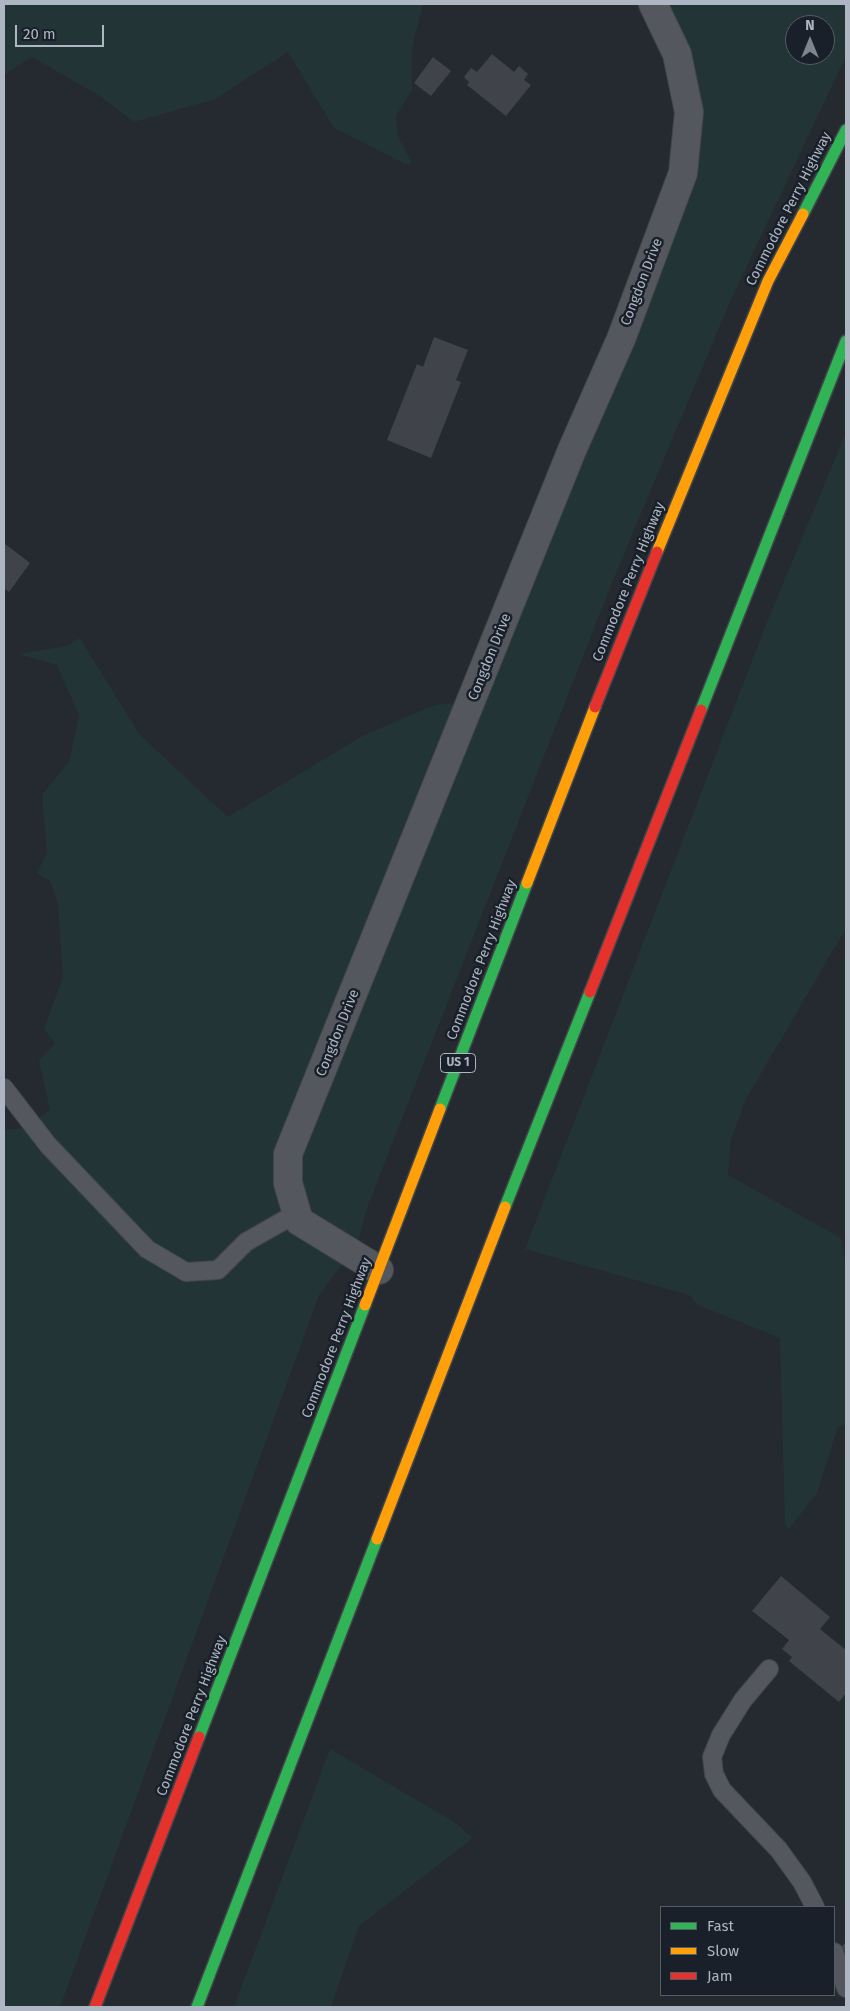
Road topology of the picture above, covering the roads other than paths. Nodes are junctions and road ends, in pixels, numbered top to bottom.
1 (653, 4) edge
2 (846, 130) edge
3 (846, 341) edge
4 (4, 1088) edge
5 (297, 1213) junction
6 (379, 1270) junction
7 (769, 1669) dead end
8 (814, 1906) edge
9 (835, 1955) edge
10 (846, 1988) edge
11 (95, 2007) edge
12 (197, 2007) edge

1 - 5 street, Congdon Drive
2 - 6 highway, Commodore Perry Highway / US 1
3 - 12 highway
4 - 5 lane
5 - 6 street, Congdon Drive
6 - 11 highway, Commodore Perry Highway / US 1
7 - 8 lane
9 - 10 lane

